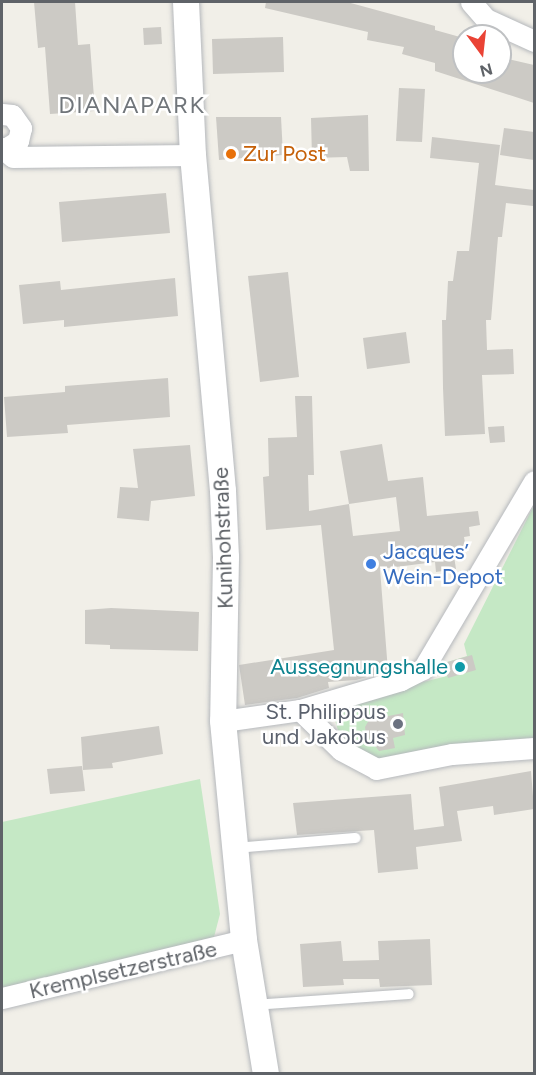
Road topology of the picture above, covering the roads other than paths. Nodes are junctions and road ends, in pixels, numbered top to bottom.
1 (186, 2) edge
2 (471, 2) edge
3 (534, 40) edge
4 (2, 114) edge
5 (3, 148) edge
6 (193, 155) junction
7 (534, 481) edge
8 (300, 710) junction
9 (223, 721) junction
10 (534, 748) edge
11 (356, 838) dead end
12 (234, 848) junction
13 (244, 940) junction
14 (409, 994) dead end
15 (2, 998) edge
16 (252, 1005) junction
17 (266, 1074) edge

1 - 6 street, Kunihohstraße
2 - 3 street
4 - 5 street
5 - 6 street
6 - 9 street, Kunihohstraße
7 - 8 street
8 - 9 street
8 - 10 street
9 - 12 street, Kunihohstraße
11 - 12 lane
12 - 13 street, Kunihohstraße
13 - 15 street, Kremplsetzerstraße
13 - 16 street, Kunihohstraße
14 - 16 lane
16 - 17 street, Kunihohstraße

